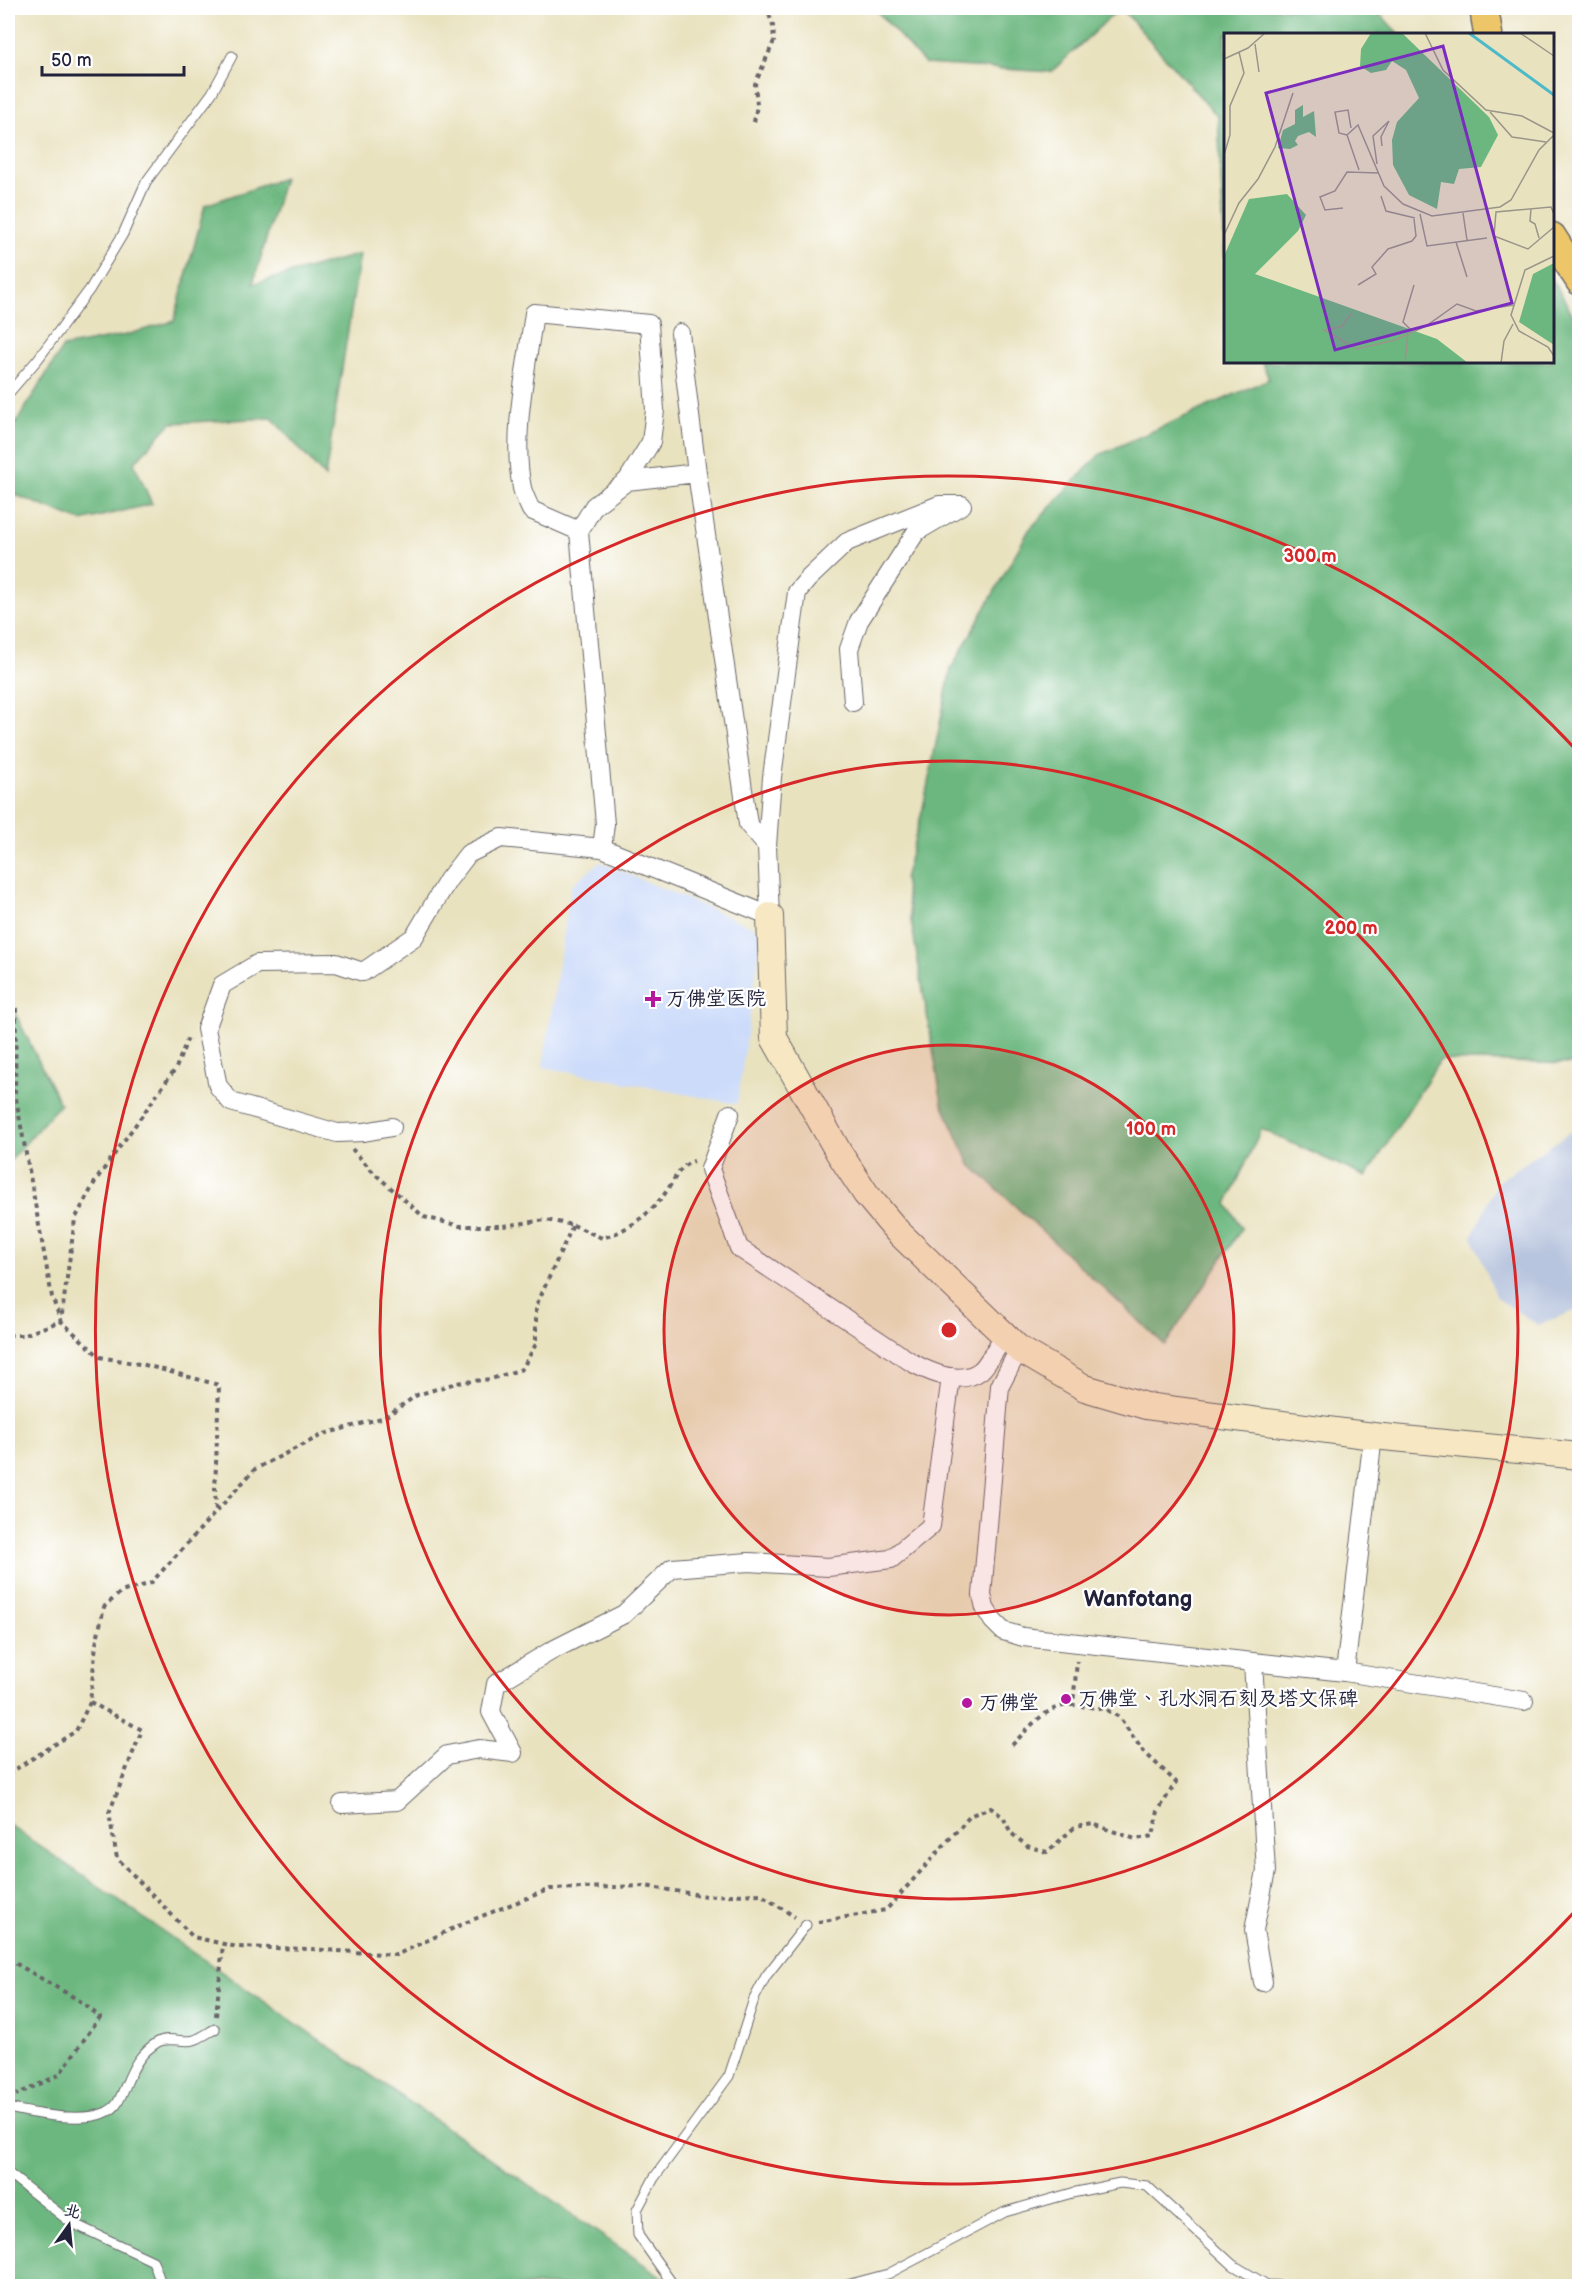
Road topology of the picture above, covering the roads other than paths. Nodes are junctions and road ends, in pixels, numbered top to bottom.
1 (1484, 8) edge
2 (1488, 33) edge
3 (232, 56) dead end
4 (1554, 240) edge
5 (1580, 281) edge
6 (680, 333) dead end
7 (8, 394) edge
8 (697, 473) junction
9 (627, 481) junction
10 (579, 531) junction
11 (853, 702) dead end
12 (767, 846) junction
13 (602, 848) junction
14 (770, 916) junction
15 (730, 1114) dead end
16 (392, 1126) dead end
17 (1012, 1342) junction
18 (951, 1377) junction
19 (1372, 1436) junction
20 (1580, 1456) edge
21 (1253, 1663) junction
22 (1345, 1672) junction
23 (1524, 1701) dead end
24 (342, 1804) dead end
25 (806, 1925) road end
26 (1263, 1982) dead end
27 (215, 2029) road end
28 (8, 2109) edge
29 (8, 2173) edge
30 (162, 2286) edge
31 (674, 2286) edge
32 (843, 2286) edge
33 (1292, 2286) edge

1 - 2 main road
3 - 7 lane
4 - 5 main road
6 - 8 street
8 - 9 street
8 - 12 street
9 - 10 street
9 - 10 street
10 - 13 street
11 - 12 street
12 - 14 street
13 - 14 street
13 - 16 street
14 - 17 street
15 - 18 street
17 - 18 street
17 - 19 street
17 - 21 street
18 - 24 street
19 - 20 street
19 - 22 street
21 - 22 street
21 - 26 street
22 - 23 street
25 - 31 lane
27 - 28 lane
29 - 30 lane
32 - 33 lane

